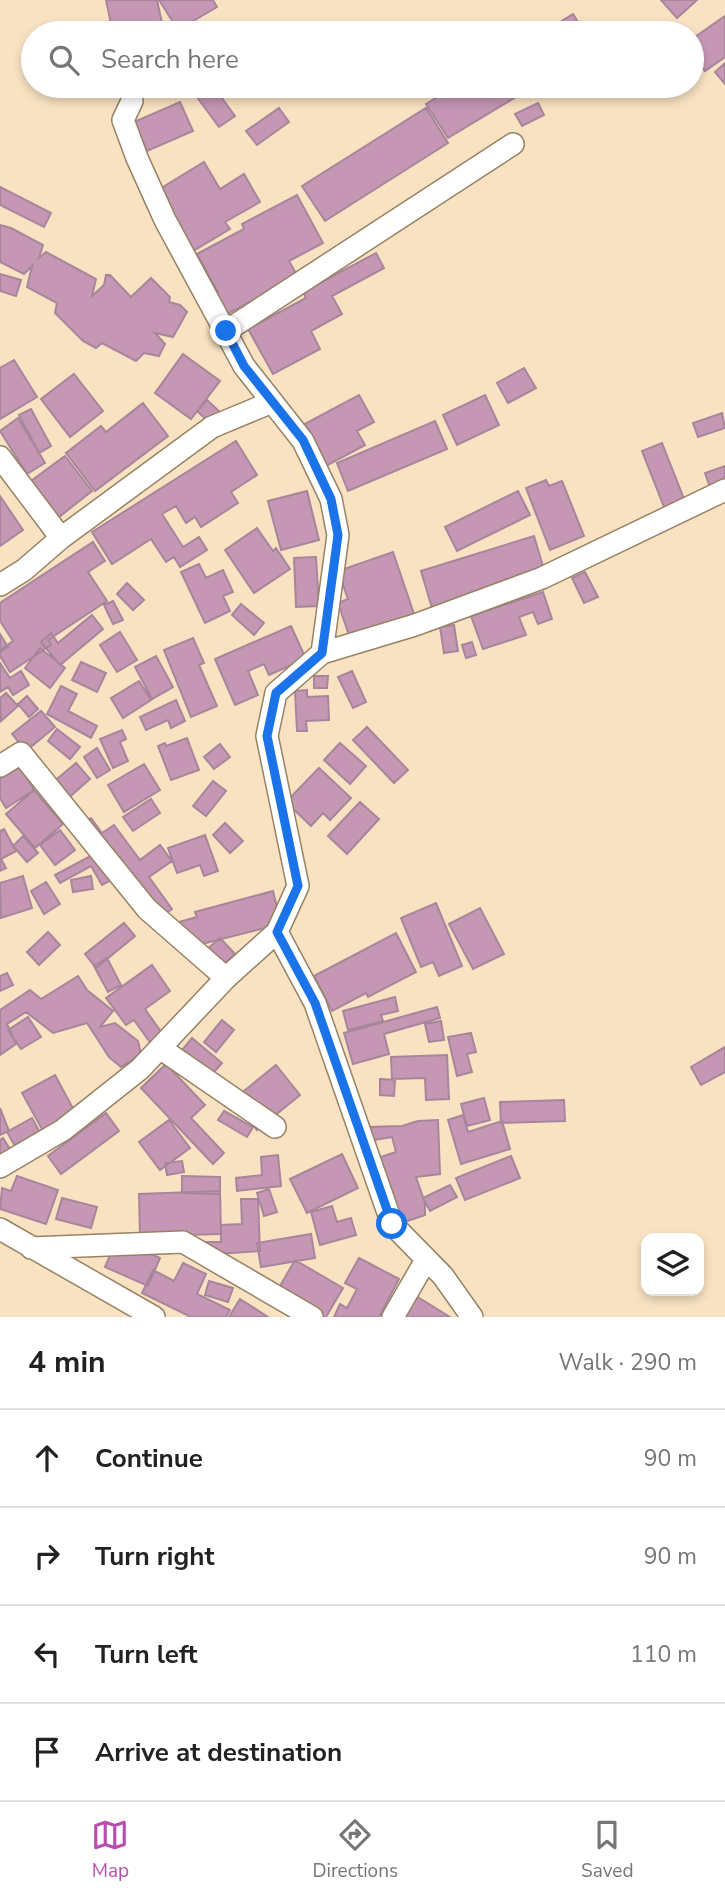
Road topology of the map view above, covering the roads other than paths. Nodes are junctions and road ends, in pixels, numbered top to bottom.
1 (132, 101) dead end
2 (513, 144) dead end
3 (226, 331) junction
4 (272, 402) junction
5 (0, 457) edge
6 (725, 490) edge
7 (61, 538) junction
8 (0, 585) edge
9 (322, 653) junction
10 (0, 766) edge
11 (277, 932) junction
12 (226, 978) junction
13 (160, 1048) junction
14 (275, 1127) dead end
15 (0, 1167) edge
16 (0, 1228) edge
17 (31, 1248) junction
18 (426, 1260) junction
19 (153, 1317) edge
20 (312, 1317) edge
21 (393, 1317) edge
22 (472, 1317) edge

1 - 3 street
2 - 3 street
3 - 4 street
4 - 7 street
4 - 9 street
5 - 7 street
6 - 9 street
7 - 8 street
9 - 11 street
10 - 12 street
11 - 12 street
11 - 18 street
12 - 13 street
13 - 14 street
13 - 15 street
16 - 17 street
17 - 19 street
17 - 20 street
18 - 21 street
18 - 22 street

